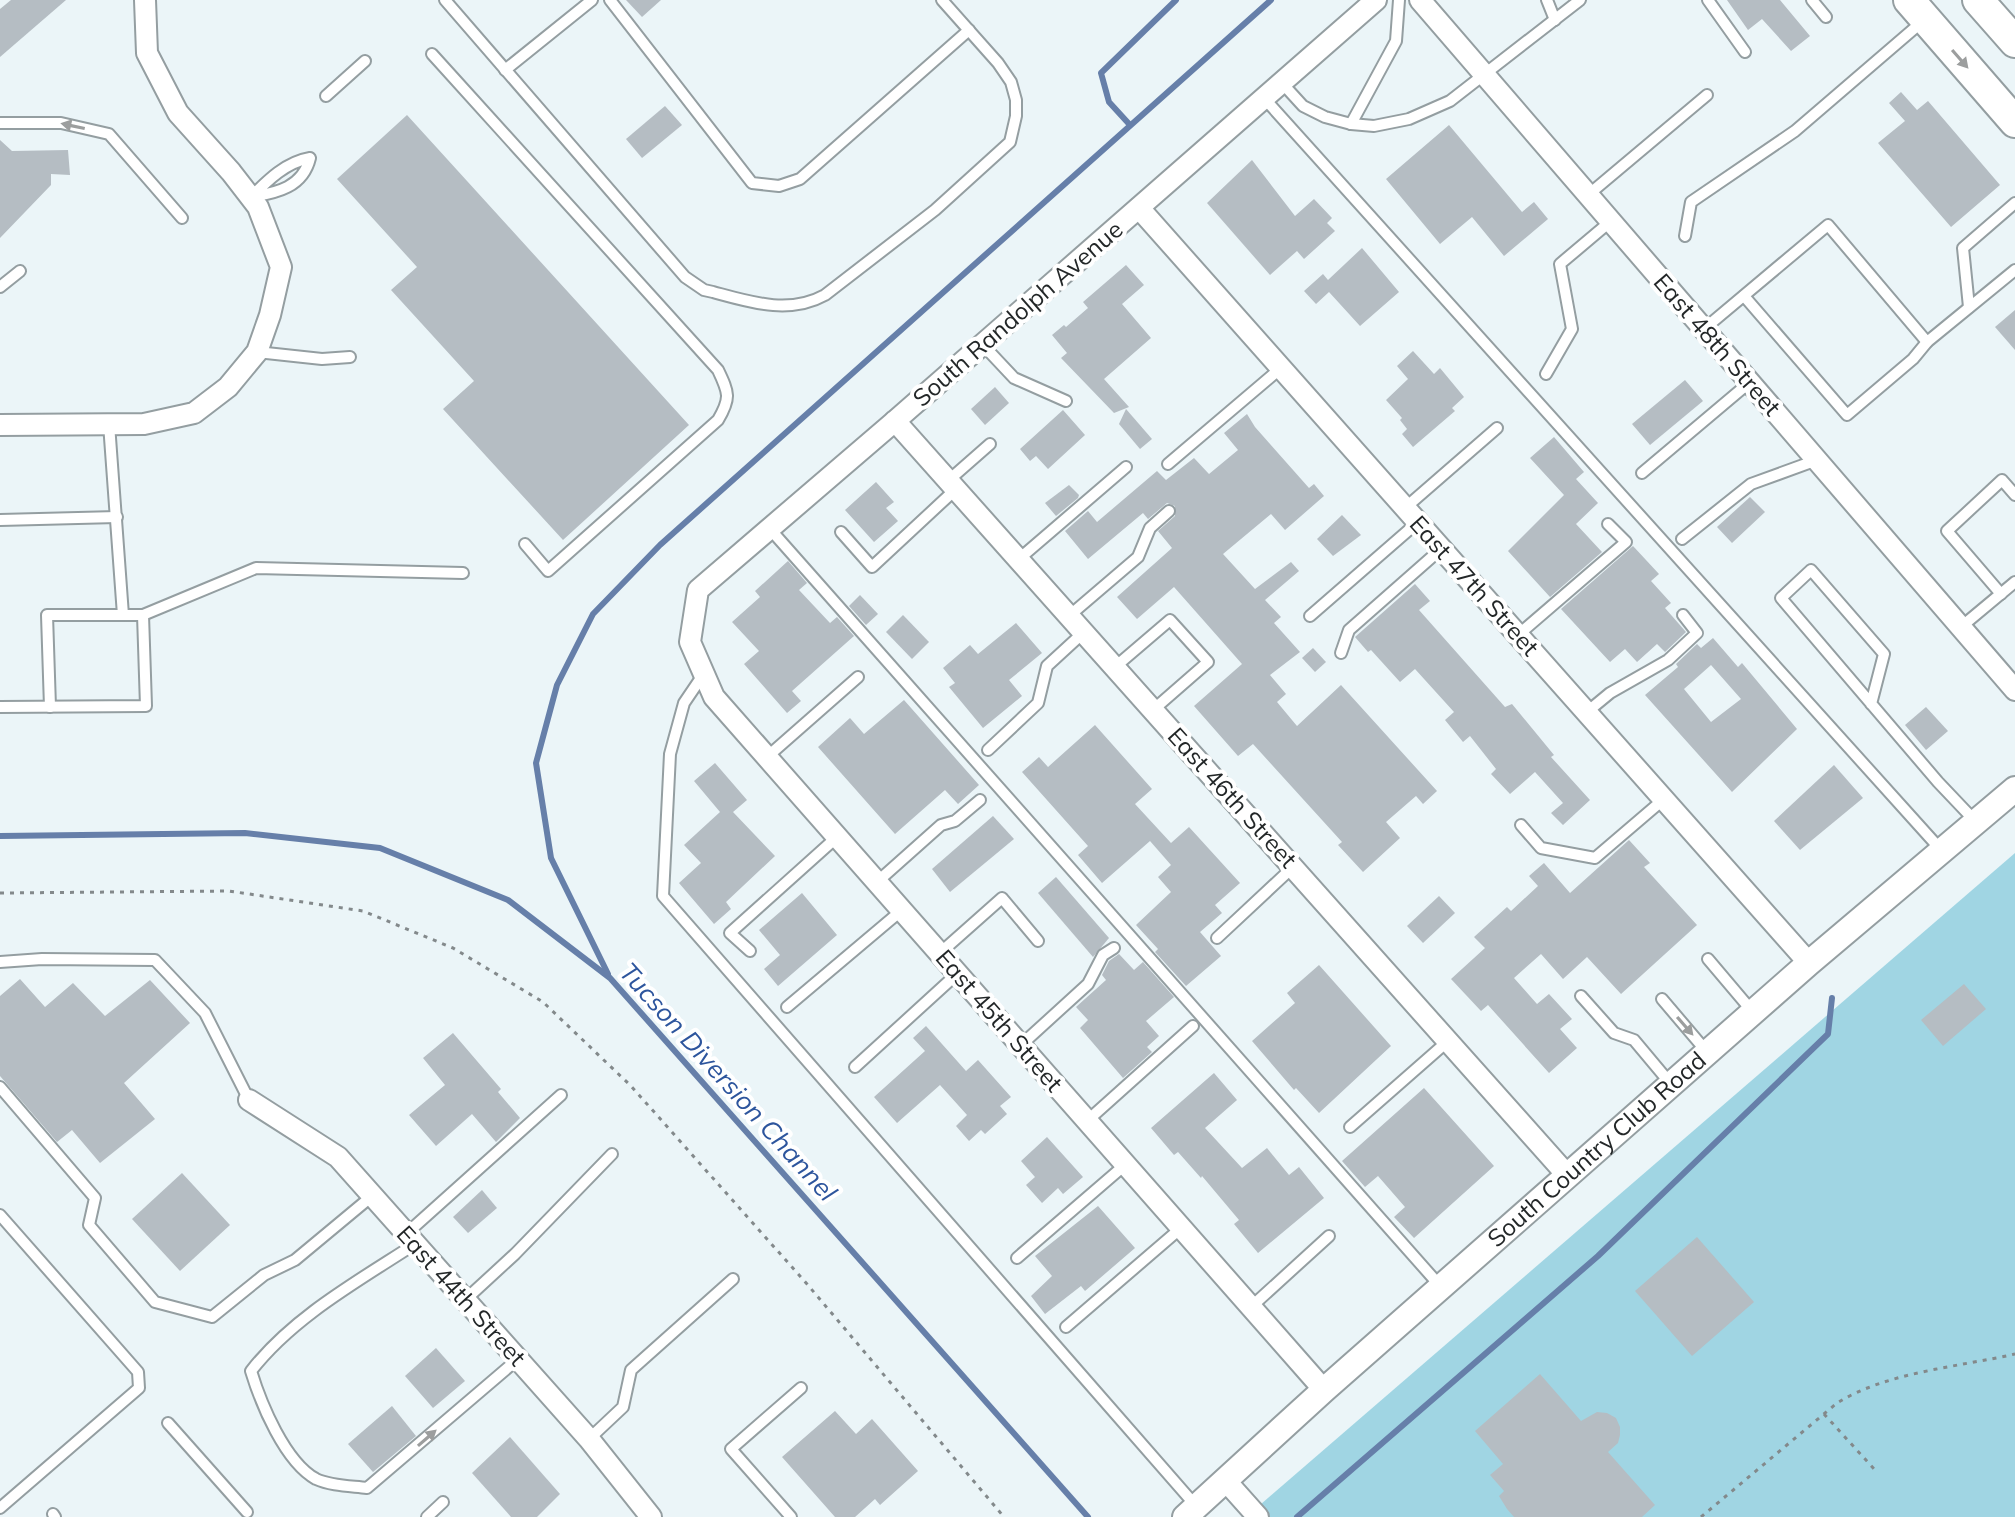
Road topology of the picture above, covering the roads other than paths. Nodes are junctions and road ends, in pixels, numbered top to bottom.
1 (145, 0) edge
2 (445, 0) edge
3 (592, 0) edge
4 (610, 0) edge
5 (942, 0) edge
6 (1376, 0) edge
7 (1399, 0) edge
8 (1420, 0) edge
9 (1547, 0) edge
10 (1580, 0) edge
11 (1708, 0) edge
12 (1812, 0) edge
13 (1978, 0) edge
14 (1917, 9) edge
15 (1826, 17) dead end
16 (1555, 20) junction
17 (969, 30) junction
18 (2015, 42) edge
19 (1745, 52) dead end
20 (432, 54) dead end
21 (365, 61) dead end
22 (505, 70) junction
23 (1484, 75) junction
24 (1282, 83) junction
25 (1707, 95) dead end
26 (326, 96) dead end
27 (1264, 98) junction
28 (2014, 119) edge
29 (0, 123) edge
30 (1351, 124) junction
31 (1588, 195) junction
32 (251, 197) junction
33 (2015, 203) edge
34 (1139, 208) junction
35 (182, 218) dead end
36 (1611, 221) junction
37 (1685, 236) dead end
38 (2015, 270) edge
39 (20, 271) dead end
40 (0, 287) edge
41 (1744, 296) junction
42 (1969, 307) junction
43 (1704, 329) junction
44 (1927, 342) junction
45 (983, 345) junction
46 (257, 352) junction
47 (350, 357) dead end
48 (1281, 368) junction
49 (1546, 374) dead end
50 (1750, 382) junction
51 (1066, 401) dead end
52 (895, 421) junction
53 (109, 424) junction
54 (0, 425) edge
55 (1497, 428) dead end
56 (990, 444) dead end
57 (1817, 460) junction
58 (1168, 464) dead end
59 (1126, 467) dead end
60 (1642, 473) dead end
61 (952, 485) junction
62 (2015, 495) edge
63 (1169, 511) dead end
64 (1411, 515) junction
65 (117, 517) junction
66 (0, 520) edge
67 (1608, 524) dead end
68 (770, 529) junction
69 (841, 532) dead end
70 (1682, 539) dead end
71 (525, 544) dead end
72 (1441, 549) junction
73 (1019, 559) junction
74 (463, 573) dead end
75 (2015, 582) edge
76 (2001, 594) junction
77 (123, 615) junction
78 (143, 615) junction
79 (1683, 615) dead end
80 (1069, 616) junction
81 (1310, 616) dead end
82 (1961, 627) junction
83 (1084, 632) junction
84 (1518, 635) junction
85 (690, 642) joint
86 (1341, 653) dead end
87 (1115, 667) junction
88 (704, 673) junction
89 (858, 677) dead end
90 (2015, 690) edge
91 (1871, 704) junction
92 (0, 707) edge
93 (50, 707) junction
94 (1153, 710) junction
95 (1587, 712) junction
96 (988, 750) dead end
97 (767, 757) junction
98 (2015, 789) edge
99 (1664, 799) junction
100 (980, 800) dead end
101 (1976, 822) junction
102 (1521, 825) dead end
103 (837, 837) junction
104 (1942, 851) junction
105 (1293, 867) junction
106 (877, 882) junction
107 (902, 910) junction
108 (1217, 938) dead end
109 (1038, 941) dead end
110 (1114, 948) dead end
111 (750, 951) dead end
112 (940, 953) junction
113 (1708, 959) dead end
114 (0, 962) edge
115 (1809, 963) junction
116 (958, 973) junction
117 (1581, 996) dead end
118 (1662, 999) dead end
119 (787, 1007) dead end
120 (1753, 1013) junction
121 (1193, 1026) dead end
122 (1448, 1041) junction
123 (1021, 1045) junction
124 (1708, 1053) junction
125 (855, 1067) dead end
126 (1672, 1085) junction
127 (0, 1087) edge
128 (561, 1095) dead end
129 (249, 1100) joint
130 (1087, 1121) junction
131 (1350, 1127) dead end
132 (612, 1154) dead end
133 (1126, 1164) junction
134 (1568, 1176) junction
135 (372, 1196) junction
136 (0, 1215) edge
137 (1181, 1228) junction
138 (1329, 1236) dead end
139 (410, 1239) junction
140 (1017, 1258) dead end
141 (733, 1279) dead end
142 (1441, 1287) junction
143 (465, 1300) junction
144 (1251, 1307) junction
145 (1066, 1327) dead end
146 (518, 1359) junction
147 (801, 1388) dead end
148 (1324, 1390) junction
149 (168, 1423) dead end
150 (589, 1439) junction
151 (1225, 1480) junction
152 (443, 1502) dead end
153 (0, 1508) edge
154 (247, 1512) dead end
155 (1191, 1512) edge
156 (427, 1517) edge
157 (651, 1517) edge
158 (791, 1517) edge
159 (1258, 1517) edge

1 - 32 street
2 - 22 lane
3 - 22 lane
4 - 17 lane
5 - 17 lane
6 - 24 street, South Randolph Avenue
7 - 30 lane
8 - 23 street, East 48th Street
9 - 16 lane
10 - 16 lane
11 - 19 lane
12 - 15 lane
13 - 18 main road
14 -> 28 main road
14 - 37 lane
16 - 23 lane
17 - 22 lane
20 - 71 lane
21 - 26 lane
23 - 30 lane
23 - 31 street, East 48th Street
24 - 27 street, South Randolph Avenue
24 - 30 lane
25 - 31 lane
27 - 34 street, South Randolph Avenue
27 - 104 lane
35 -> 29 lane
31 - 36 street, East 48th Street
32 - 32 lane
32 - 46 street
33 - 42 lane
34 - 45 street, South Randolph Avenue
34 - 48 street, East 47th Street
36 - 43 street, East 48th Street
36 - 49 lane
38 - 42 lane
39 - 40 lane
41 - 43 lane
41 - 44 lane
41 - 44 lane
42 - 44 lane
43 - 50 street, East 48th Street
45 - 51 lane
45 - 52 street, South Randolph Avenue
46 - 47 lane
46 - 53 street
48 - 58 lane
48 - 64 street, East 47th Street
50 - 57 street, East 48th Street
50 - 60 lane
52 - 61 street, East 46th Street
52 - 68 street, South Randolph Avenue
53 - 54 street
53 - 65 lane
55 - 64 lane
56 - 61 lane
57 - 70 lane
57 - 82 street, East 48th Street
59 - 73 lane
61 - 69 lane
61 - 73 street, East 46th Street
62 - 76 lane
63 - 80 lane
64 - 72 street, East 47th Street
64 - 81 lane
65 - 66 lane
65 - 77 lane
67 - 84 lane
68 - 85 street, South Randolph Avenue
68 - 142 lane
72 - 84 street, East 47th Street
72 - 86 lane
73 - 80 street, East 46th Street
74 - 78 lane
75 - 76 lane
76 - 82 lane
77 - 78 lane
77 - 93 lane
78 - 93 lane
79 - 95 lane
80 - 83 street, East 46th Street
82 - 90 street, East 48th Street
83 - 87 street, East 46th Street
83 - 96 lane
84 - 95 street, East 47th Street
85 - 88 street, East 45th Street
87 - 94 street, East 46th Street
87 - 94 lane
88 - 97 street, East 45th Street
88 - 155 lane
89 - 97 lane
91 - 91 lane
91 - 101 lane
92 - 93 lane
94 - 105 street, East 46th Street
95 - 99 street, East 47th Street
97 - 103 street, East 45th Street
98 - 101 street, South Country Club Road
99 - 102 lane
99 - 115 street, East 47th Street
100 - 106 lane
101 - 104 street, South Country Club Road
103 - 106 street, East 45th Street
103 - 111 lane
104 - 115 street, South Country Club Road
105 - 108 lane
105 - 122 street, East 46th Street
106 - 107 street, East 45th Street
107 - 112 street, East 45th Street
107 - 119 lane
109 - 112 lane
110 - 123 lane
112 - 116 street, East 45th Street
113 - 120 lane
114 - 129 lane
115 - 120 street, South Country Club Road
116 - 123 street, East 45th Street
116 - 125 lane
117 - 126 lane
118 -> 124 lane
120 - 124 street, South Country Club Road
121 - 130 lane
122 - 131 lane
122 - 134 street, East 46th Street
123 - 130 street, East 45th Street
124 - 126 street, South Country Club Road
126 - 134 street, South Country Club Road
127 - 135 lane
128 - 139 lane
129 - 135 street, East 44th Street
130 - 133 street, East 45th Street
132 - 143 lane
133 - 137 street, East 45th Street
133 - 140 lane
134 - 142 street, South Country Club Road
135 - 139 street, East 44th Street
136 - 153 lane
137 - 144 street, East 45th Street
137 - 145 lane
138 - 144 lane
139 - 143 street, East 44th Street
139 -> 146 lane
141 - 150 lane
142 - 148 street, South Country Club Road
143 - 146 street, East 44th Street
144 - 148 street, East 45th Street
146 - 150 street, East 44th Street
147 - 158 lane
148 - 151 street, South Country Club Road
149 - 154 lane
150 - 157 street, East 44th Street
151 - 155 street, South Country Club Road
151 - 159 street
152 - 156 lane

